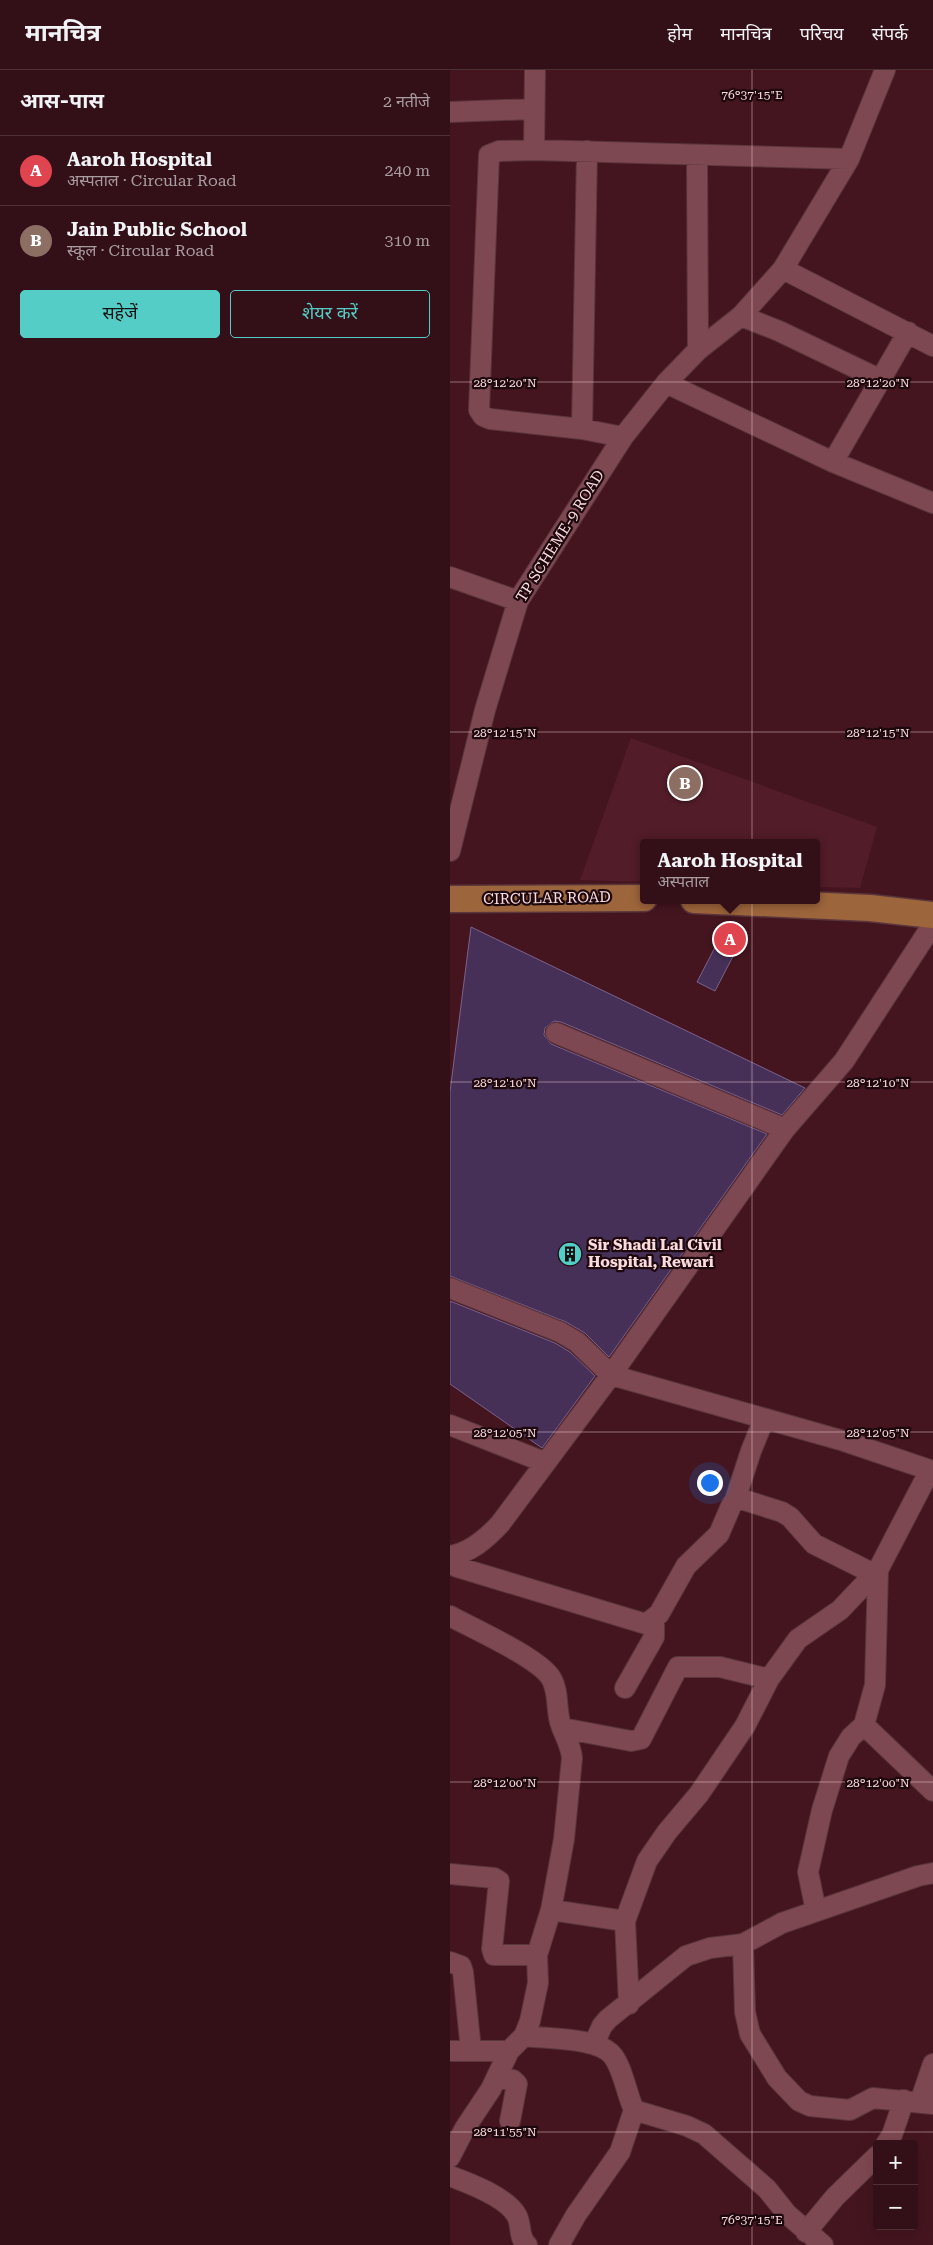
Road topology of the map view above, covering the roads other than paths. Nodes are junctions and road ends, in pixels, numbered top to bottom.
1 (535, 70) edge
2 (885, 70) edge
3 (534, 110) junction
4 (450, 112) edge
5 (534, 150) junction
6 (586, 151) junction
7 (697, 155) junction
8 (849, 159) junction
9 (783, 270) junction
10 (742, 316) junction
11 (908, 332) junction
12 (933, 346) edge
13 (698, 350) junction
14 (880, 380) junction
15 (666, 383) junction
16 (582, 429) junction
17 (623, 436) junction
18 (833, 462) junction
19 (933, 503) edge
20 (450, 577) edge
21 (518, 601) junction
22 (450, 851) edge
23 (640, 898) edge
24 (450, 899) edge
25 (782, 904) edge
26 (933, 915) edge
27 (933, 924) edge
28 (556, 1033) dead end
29 (785, 1129) junction
30 (450, 1288) edge
31 (611, 1374) junction
32 (764, 1419) junction
33 (450, 1425) edge
34 (544, 1462) junction
35 (932, 1470) edge
36 (735, 1500) junction
37 (454, 1565) edge
38 (876, 1572) junction
39 (450, 1616) edge
40 (654, 1620) junction
41 (769, 1679) junction
42 (625, 1688) dead end
43 (864, 1725) junction
44 (562, 1728) junction
45 (933, 1791) edge
46 (933, 1873) edge
47 (450, 1874) edge
48 (551, 1910) junction
49 (816, 1911) junction
50 (625, 1921) junction
51 (743, 1944) junction
52 (537, 1955) junction
53 (450, 1962) edge
54 (629, 2004) junction
55 (524, 2036) junction
56 (594, 2044) junction
57 (471, 2050) junction
58 (450, 2051) edge
59 (509, 2051) junction
60 (933, 2064) edge
61 (498, 2077) junction
62 (919, 2102) edge
63 (634, 2110) junction
64 (510, 2121) dead end
65 (889, 2140) edge
66 (450, 2156) edge
67 (873, 2160) edge
68 (450, 2176) edge
69 (812, 2240) edge
70 (527, 2245) edge
71 (559, 2245) edge

1 - 3 street
2 - 8 street, TP SCHEME-9 ROAD
3 - 4 street
3 - 5 street
5 - 6 street
5 - 16 street
6 - 7 street
6 - 16 street
7 - 8 street
7 - 13 street
8 - 9 street, TP SCHEME-9 ROAD
9 - 10 street, TP SCHEME-9 ROAD
9 - 11 street
10 - 13 street, TP SCHEME-9 ROAD
10 - 14 street
11 - 12 street
11 - 14 street
13 - 15 street, TP SCHEME-9 ROAD
14 - 18 street
15 - 17 street, TP SCHEME-9 ROAD
15 - 18 street
16 - 17 street
17 - 21 street, TP SCHEME-9 ROAD
18 - 19 street
20 - 21 street
21 - 22 street, TP SCHEME-9 ROAD
23 - 24 main road, CIRCULAR ROAD
25 - 26 main road
27 - 29 street
28 - 29 street
29 - 31 street
30 - 31 street
31 - 32 street
31 - 34 street
32 - 35 street
32 - 36 street
33 - 34 street
34 - 37 street
35 - 38 street
36 - 38 street
36 - 40 street
37 - 40 street
38 - 41 street
38 - 43 street
39 - 44 street
40 - 42 street
41 - 44 street
41 - 50 street
43 - 45 street
43 - 49 street
44 - 48 street
46 - 49 street
47 - 52 street
48 - 50 street
48 - 52 street
49 - 51 street
50 - 54 street
51 - 54 street
51 - 62 street
52 - 55 street
53 - 57 street
54 - 56 street
55 - 56 street
55 - 59 street
56 - 63 street
57 - 58 street
57 - 59 street
59 - 61 street
60 - 62 street
61 - 64 street
61 - 66 street
62 - 65 street
63 - 69 street
63 - 71 street
67 - 69 street
68 - 70 street

